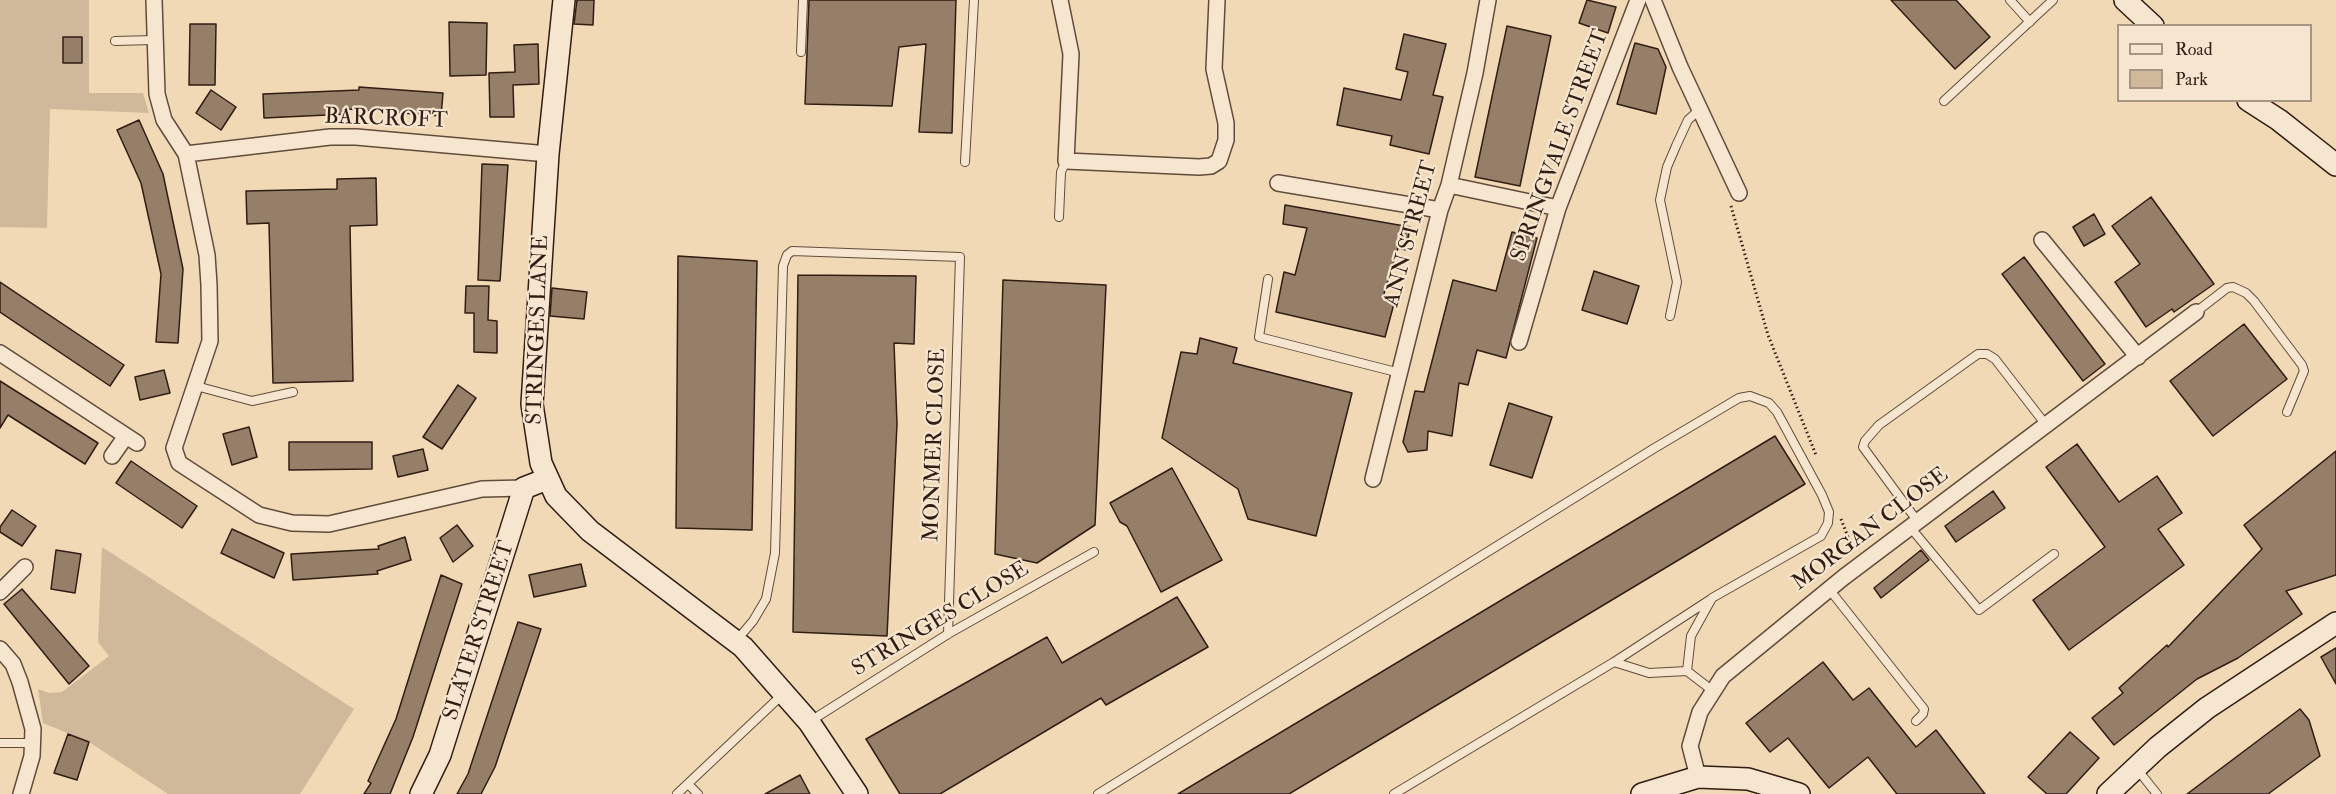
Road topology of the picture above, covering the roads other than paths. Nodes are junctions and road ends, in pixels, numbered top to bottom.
1 (154, 0) edge
2 (564, 0) edge
3 (803, 0) edge
4 (974, 0) edge
5 (1060, 0) edge
6 (1218, 0) edge
7 (1488, 0) edge
8 (1638, 0) edge
9 (1653, 0) edge
10 (2010, 0) edge
11 (2053, 0) edge
12 (2125, 0) edge
13 (2030, 22) junction
14 (2151, 24) edge
15 (154, 40) junction
16 (115, 41) dead end
17 (801, 52) dead end
18 (1944, 101) dead end
19 (2251, 102) edge
20 (1700, 109) junction
21 (186, 154) junction
22 (548, 154) junction
23 (1066, 161) junction
24 (965, 162) dead end
25 (2336, 165) edge
26 (1278, 183) dead end
27 (1449, 185) junction
28 (1739, 194) road end
29 (1558, 208) junction
30 (1440, 210) junction
31 (1059, 217) dead end
32 (2042, 240) dead end
33 (1268, 279) dead end
34 (2196, 312) joint
35 (1670, 316) dead end
36 (1519, 342) dead end
37 (0, 353) edge
38 (2138, 357) junction
39 (1400, 373) junction
40 (196, 386) junction
41 (293, 392) dead end
42 (2287, 411) dead end
43 (2046, 425) junction
44 (112, 456) dead end
45 (547, 479) junction
46 (1373, 479) dead end
47 (524, 488) junction
48 (1914, 524) junction
49 (1094, 552) dead end
50 (2054, 554) dead end
51 (25, 567) dead end
52 (1829, 589) junction
53 (0, 592) edge
54 (1712, 598) junction
55 (2336, 622) edge
56 (948, 634) junction
57 (735, 642) junction
58 (0, 649) edge
59 (1614, 662) junction
60 (1687, 671) junction
61 (1713, 691) junction
62 (784, 693) junction
63 (1916, 721) dead end
64 (809, 722) junction
65 (0, 743) edge
66 (32, 743) junction
67 (2136, 768) junction
68 (1698, 777) junction
69 (688, 784) junction
70 (1794, 793) edge
71 (21, 794) edge
72 (421, 794) edge
73 (677, 794) edge
74 (698, 794) edge
75 (857, 794) edge
76 (1098, 794) edge
77 (1394, 794) edge
78 (1642, 794) edge
79 (2108, 794) edge
80 (2157, 794) edge

1 - 15 street
2 - 22 street, STRINGES LANE
3 - 17 lane
4 - 24 lane
5 - 23 street
6 - 23 street
7 - 27 street, ANN STREET
8 - 29 street, SPRINGVALE STREET
9 - 20 street
10 - 13 lane
11 - 13 lane
12 - 14 street
13 - 18 lane
15 - 16 lane
15 - 21 street
19 - 25 street
20 - 28 street
20 - 35 lane
21 - 22 street, BARCROFT
21 - 40 street
22 - 45 street, STRINGES LANE
23 - 31 lane
26 - 30 street
27 - 29 street
27 - 30 street, ANN STREET
29 - 36 street, SPRINGVALE STREET
30 - 39 street, ANN STREET
32 - 38 street
33 - 39 lane
34 - 38 street, MORGAN CLOSE
34 - 42 lane
37 - 44 street
38 - 43 street, MORGAN CLOSE
39 - 46 street, ANN STREET
40 - 41 lane
40 - 47 street
43 - 48 street, MORGAN CLOSE
43 - 48 lane
45 - 47 street
45 - 57 street, STRINGES LANE
47 - 72 street, SLATER STREET
48 - 50 lane
48 - 52 street, MORGAN CLOSE
49 - 56 lane, STRINGES CLOSE
51 - 53 street
52 - 61 street, MORGAN CLOSE
52 - 63 lane
54 - 59 lane
54 - 60 lane
54 - 76 lane
55 - 67 street
56 - 57 lane, MONMER CLOSE
56 - 64 lane, STRINGES CLOSE
57 - 62 street, STRINGES LANE
58 - 66 street
59 - 60 lane
59 - 77 lane
60 - 61 lane
61 - 68 street, MORGAN CLOSE
62 - 64 street, STRINGES LANE
62 - 69 lane
64 - 75 street, STRINGES LANE
65 - 66 lane
66 - 71 street
67 - 79 street
67 - 80 lane
68 - 70 street
68 - 78 street
69 - 73 lane
69 - 74 lane

